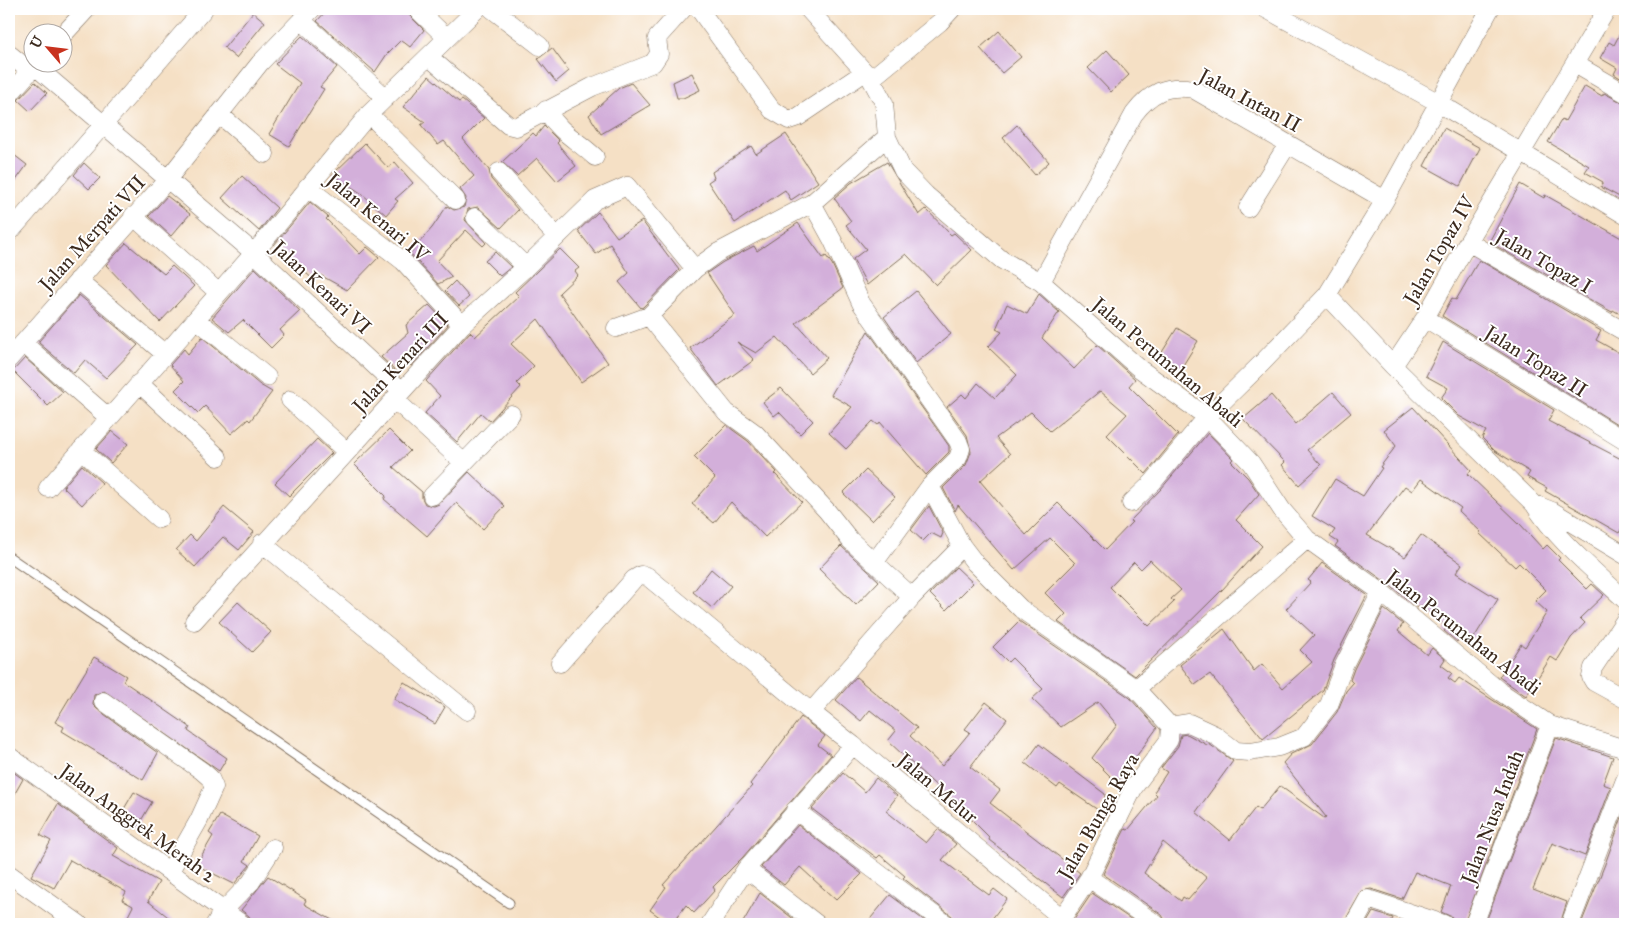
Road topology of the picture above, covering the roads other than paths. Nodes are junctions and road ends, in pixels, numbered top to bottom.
1 (87, 9) edge
2 (204, 9) edge
3 (417, 9) edge
4 (477, 9) edge
5 (492, 9) edge
6 (683, 9) edge
7 (699, 9) edge
8 (808, 9) edge
9 (952, 9) edge
10 (1266, 9) edge
11 (1607, 9) edge
12 (1486, 10) edge
13 (306, 15) edge
14 (72, 25) edge
15 (447, 38) junction
16 (540, 46) dead end
17 (9, 54) edge
18 (429, 57) junction
19 (22, 60) edge
20 (1575, 64) junction
21 (30, 72) edge
22 (41, 72) edge
23 (868, 75) junction
24 (1625, 93) edge
25 (9, 95) edge
26 (386, 98) junction
27 (1436, 102) junction
28 (549, 109) junction
29 (219, 114) junction
30 (369, 114) junction
31 (103, 124) junction
32 (887, 137) junction
33 (1288, 144) junction
34 (1521, 153) junction
35 (265, 154) dead end
36 (595, 157) dead end
37 (499, 172) dead end
38 (167, 180) junction
39 (307, 187) junction
40 (456, 200) dead end
41 (1385, 200) junction
42 (812, 203) junction
43 (1248, 208) dead end
44 (1625, 214) edge
45 (134, 216) junction
46 (475, 217) dead end
47 (9, 233) edge
48 (556, 236) junction
49 (1468, 242) junction
50 (254, 253) junction
51 (526, 267) junction
52 (695, 269) junction
53 (78, 280) junction
54 (1041, 282) junction
55 (219, 292) junction
56 (1327, 295) junction
57 (648, 316) junction
58 (1425, 318) junction
59 (196, 319) junction
60 (462, 325) junction
61 (616, 328) dead end
62 (1625, 332) edge
63 (23, 343) junction
64 (165, 354) junction
65 (9, 360) edge
66 (1393, 366) junction
67 (267, 377) dead end
68 (139, 383) junction
69 (398, 395) junction
70 (290, 400) dead end
71 (511, 414) dead end
72 (1207, 417) junction
73 (109, 418) junction
74 (1625, 441) edge
75 (81, 450) junction
76 (346, 451) junction
77 (218, 457) dead end
78 (464, 463) junction
79 (930, 486) junction
80 (48, 488) dead end
81 (432, 496) dead end
82 (1131, 503) dead end
83 (1534, 504) junction
84 (159, 519) dead end
85 (1307, 539) junction
86 (262, 543) junction
87 (962, 546) junction
88 (1625, 555) edge
89 (9, 557) edge
90 (874, 563) junction
91 (1381, 592) junction
92 (912, 597) junction
93 (1625, 600) edge
94 (1625, 620) edge
95 (194, 621) dead end
96 (560, 663) dead end
97 (1136, 689) junction
98 (1625, 699) edge
99 (103, 701) dead end
100 (467, 711) dead end
101 (811, 712) junction
102 (1550, 725) junction
103 (1170, 726) junction
104 (853, 745) junction
105 (1625, 749) edge
106 (9, 756) edge
107 (1625, 780) edge
108 (795, 810) junction
109 (273, 848) dead end
110 (746, 869) junction
111 (170, 871) junction
112 (9, 874) edge
113 (1089, 878) junction
114 (509, 903) dead end
115 (219, 918) edge
116 (1060, 921) edge
117 (79, 924) edge
118 (242, 924) edge
119 (710, 924) edge
120 (817, 924) edge
121 (946, 924) edge
122 (1156, 924) edge
123 (1354, 924) edge
124 (1444, 924) edge
125 (1474, 924) edge
126 (1570, 924) edge

1 - 14 street
2 - 31 street
3 - 15 street
4 - 15 street
5 - 16 street
6 - 28 street
7 - 23 street
8 - 23 street, Jalan Perumahan Abadi
9 - 23 street
10 - 27 street
11 - 20 street, Jalan Topaz IV
12 - 27 street
13 - 26 street
13 - 29 street, Jalan Merpati VII
15 - 18 street
17 - 19 street, Jalan Kenari VI
18 - 26 street
18 - 28 street
20 - 24 street
20 - 34 street, Jalan Topaz IV
21 - 25 street
22 - 31 street, Jalan Kenari VI
23 - 32 street, Jalan Perumahan Abadi
26 - 30 street
27 - 34 street
27 - 41 street
28 - 36 street
29 - 35 street
29 - 38 street, Jalan Merpati VII
30 - 39 street
30 - 40 street
31 - 38 street, Jalan Kenari VI
31 - 47 street
32 - 42 street
32 - 54 street, Jalan Perumahan Abadi
33 - 41 street, Jalan Intan II
33 - 43 street
33 - 54 street, Jalan Intan II
34 - 44 street
34 - 49 street, Jalan Topaz IV
37 - 48 street
38 - 45 street, Jalan Merpati VII
38 - 50 street, Jalan Kenari VI
39 - 50 street
39 - 60 street, Jalan Kenari IV
41 - 56 street
42 - 52 street
42 - 79 street
45 - 53 street, Jalan Merpati VII
45 - 55 street
46 - 51 street
48 - 51 street, Jalan Kenari III
48 - 52 street, Jalan Kenari III
49 - 58 street, Jalan Topaz IV
49 - 62 street, Jalan Topaz I
50 - 55 street
50 - 69 street, Jalan Kenari VI
51 - 60 street, Jalan Kenari III
52 - 57 street
53 - 63 street, Jalan Merpati VII
53 - 64 street
54 - 72 street, Jalan Perumahan Abadi
55 - 59 street
56 - 66 street
56 - 72 street
57 - 61 street
57 - 90 street
58 - 66 street, Jalan Topaz IV
58 - 74 street, Jalan Topaz II
59 - 64 street
59 - 67 street
60 - 69 street, Jalan Kenari III
63 - 65 street, Jalan Merpati VII
63 - 73 street
64 - 68 street
66 - 83 street
68 - 73 street
68 - 77 street
69 - 76 street, Jalan Kenari III
69 - 78 street, Jalan Kenari VI
70 - 76 street
71 - 78 street
72 - 82 street
72 - 85 street, Jalan Perumahan Abadi
73 - 75 street
75 - 80 street
75 - 84 street
76 - 86 street, Jalan Kenari III
78 - 81 street
79 - 87 street
79 - 90 street
83 - 88 street
83 - 93 street
85 - 91 street, Jalan Perumahan Abadi
85 - 97 street
86 - 95 street, Jalan Kenari III
86 - 100 street
87 - 92 street
87 - 97 street
89 - 114 lane
90 - 92 street
91 - 102 street, Jalan Perumahan Abadi
91 - 103 street
92 - 101 street
94 - 98 street
96 - 101 street, Jalan Melur
97 - 103 street
99 - 111 street
101 - 104 street, Jalan Melur
102 - 105 street, Jalan Perumahan Abadi
102 - 125 street, Jalan Nusa Indah
103 - 113 street, Jalan Bunga Raya
104 - 108 street
104 - 116 street, Jalan Melur
106 - 111 street, Jalan Anggrek Merah 2
107 - 126 street
108 - 110 street
108 - 121 street
109 - 115 street
110 - 119 street
110 - 120 street
111 - 115 street, Jalan Anggrek Merah 2
112 - 117 street
113 - 116 street, Jalan Bunga Raya
113 - 122 street
115 - 118 street, Jalan Anggrek Merah 2
123 - 124 street

